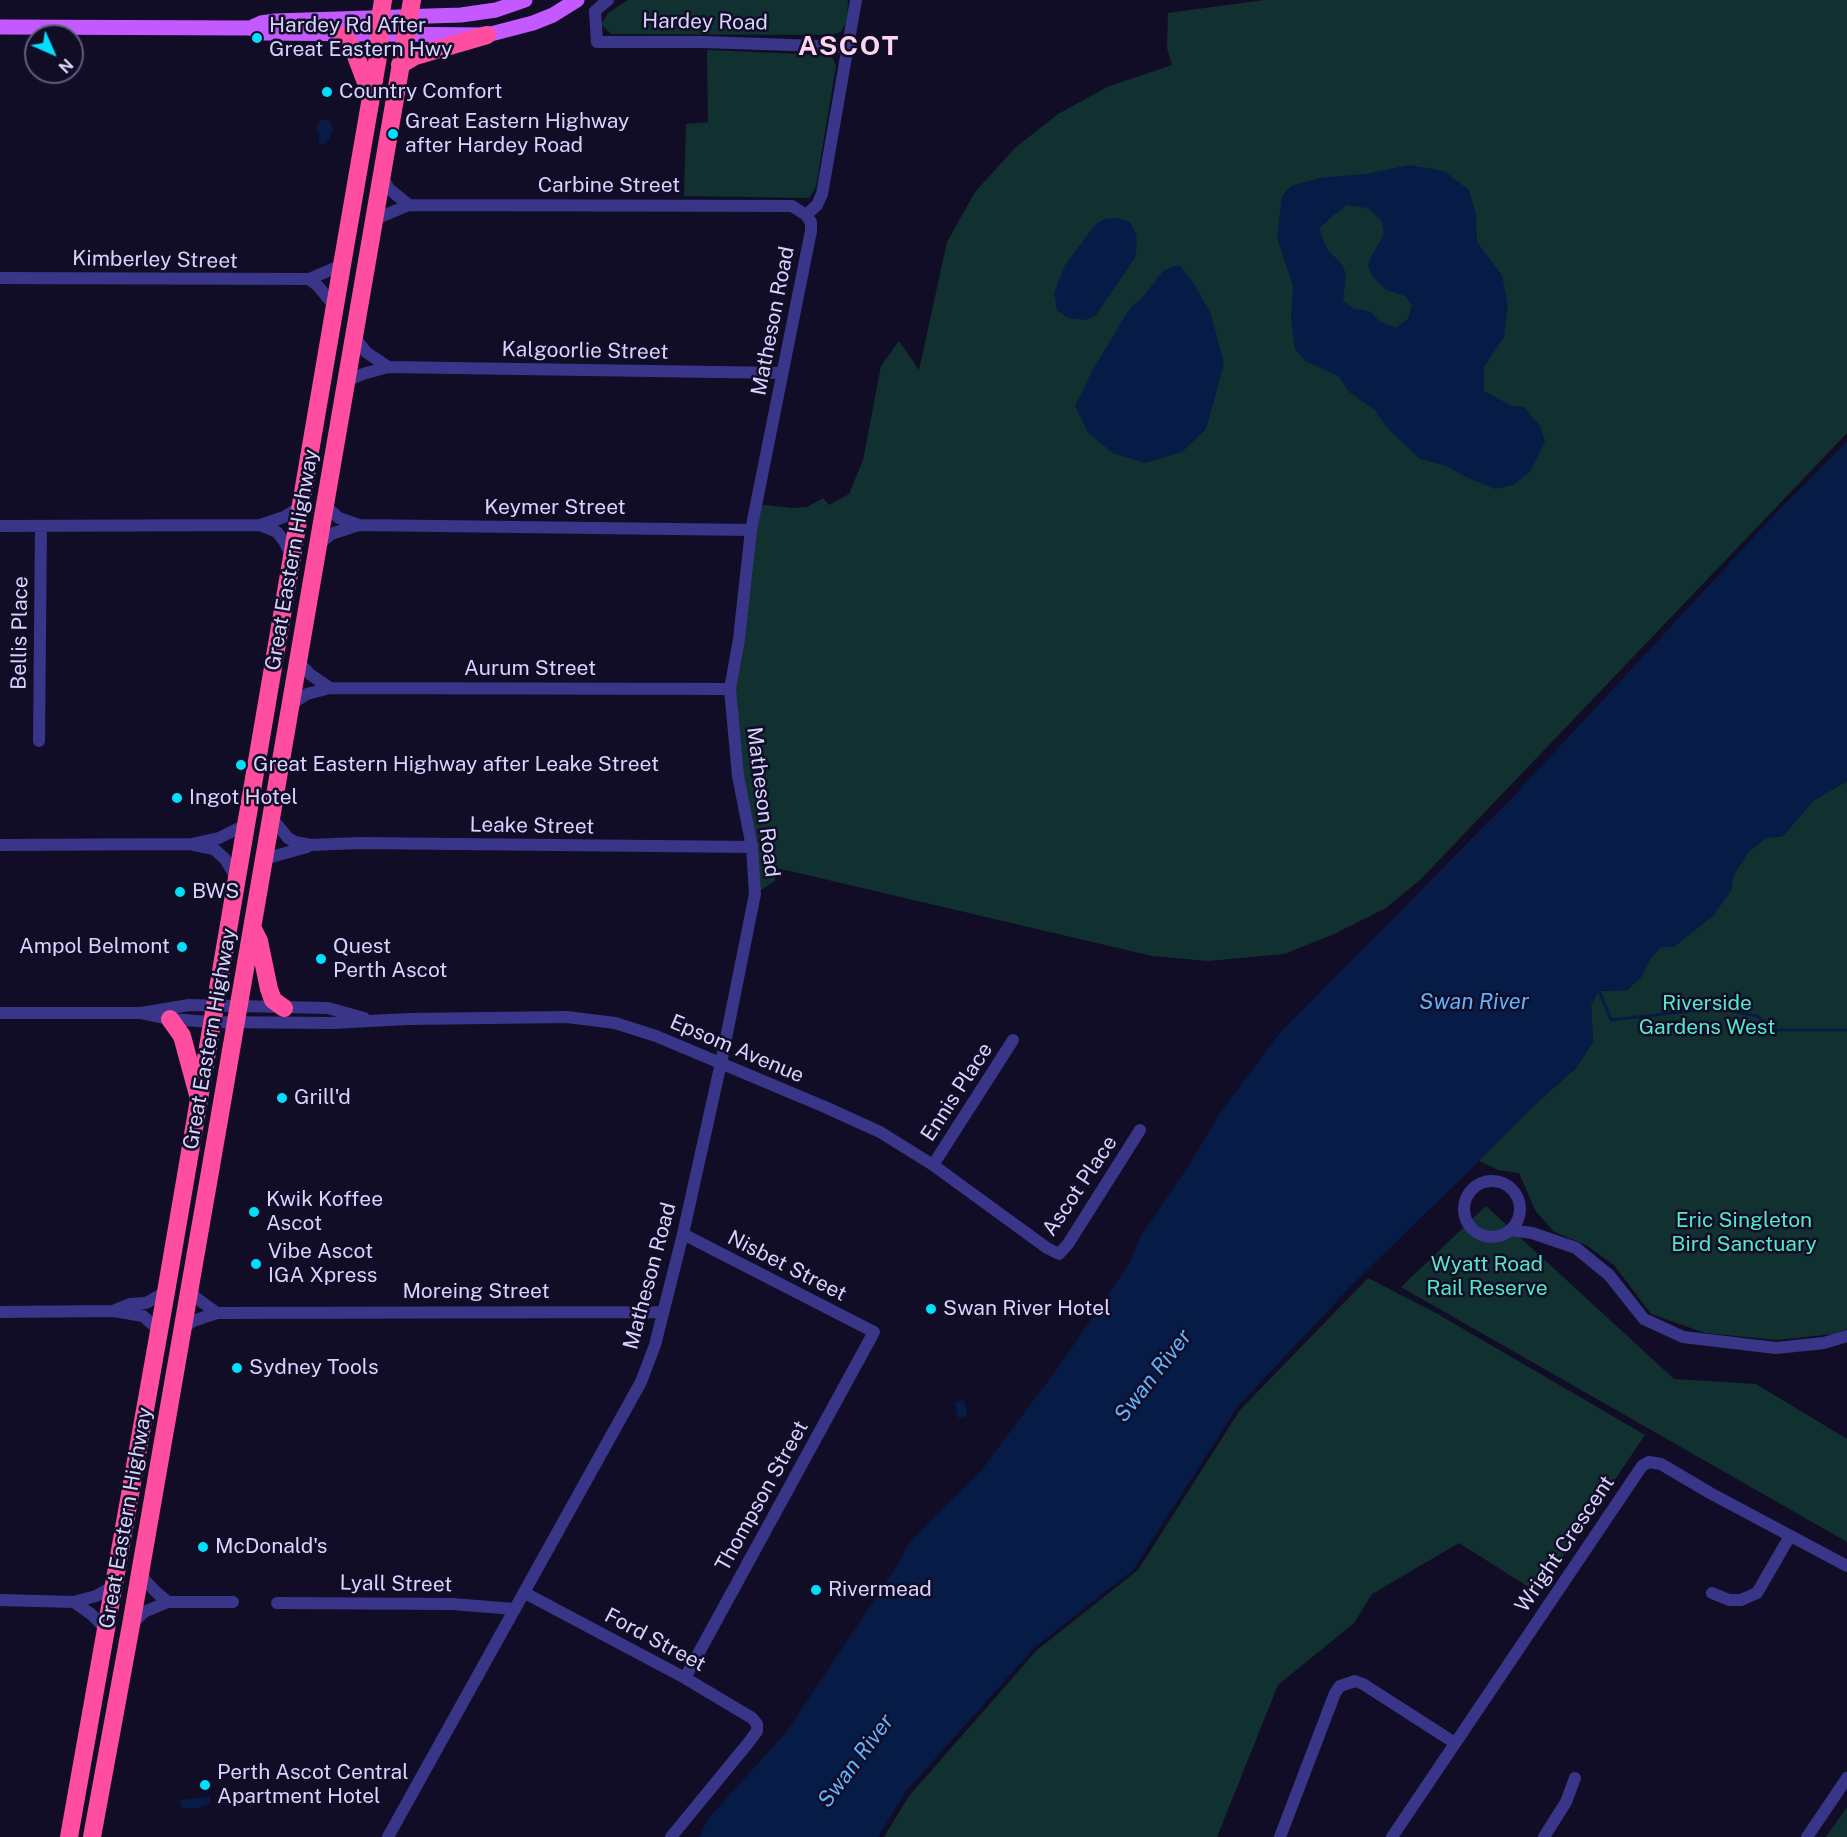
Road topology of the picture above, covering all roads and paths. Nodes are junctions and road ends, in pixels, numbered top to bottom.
1 (383, 0) edge
2 (412, 0) edge
3 (525, 0) edge
4 (577, 0) edge
5 (608, 0) edge
6 (856, 0) edge
7 (0, 27) edge
8 (380, 27) junction
9 (407, 27) junction
10 (250, 28) junction
11 (342, 35) junction
12 (487, 35) junction
13 (849, 47) junction
14 (400, 65) junction
15 (371, 94) junction
16 (381, 175) junction
17 (409, 205) junction
18 (806, 215) junction
19 (373, 220) junction
20 (342, 265) junction
21 (0, 278) edge
22 (309, 279) junction
23 (335, 307) junction
24 (353, 335) junction
25 (388, 367) junction
26 (782, 373) junction
27 (345, 381) junction
28 (324, 505) junction
29 (300, 507) junction
30 (261, 525) junction
31 (359, 525) junction
32 (0, 526) edge
33 (41, 526) junction
34 (751, 530) junction
35 (317, 547) junction
36 (291, 555) junction
37 (297, 661) junction
38 (330, 688) junction
39 (730, 689) junction
40 (290, 705) junction
41 (39, 741) dead end
42 (271, 817) junction
43 (245, 825) junction
44 (192, 844) junction
45 (0, 845) edge
46 (311, 845) junction
47 (752, 848) junction
48 (264, 859) junction
49 (237, 879) junction
50 (252, 927) junction
51 (284, 1008) junction
52 (0, 1012) edge
53 (141, 1013) junction
54 (213, 1014) junction
55 (237, 1015) junction
56 (170, 1019) junction
57 (371, 1020) junction
58 (1013, 1040) dead end
59 (721, 1063) junction
60 (199, 1099) junction
61 (1140, 1130) dead end
62 (933, 1165) junction
63 (1510, 1230) junction
64 (683, 1234) junction
65 (1047, 1248) joint
66 (190, 1289) junction
67 (166, 1292) junction
68 (114, 1311) junction
69 (0, 1312) edge
70 (663, 1312) junction
71 (217, 1313) junction
72 (183, 1328) junction
73 (159, 1330) junction
74 (874, 1332) joint
75 (1847, 1336) edge
76 (167, 1411) junction
77 (1790, 1536) junction
78 (120, 1549) junction
79 (1847, 1566) edge
80 (140, 1575) junction
81 (114, 1586) junction
82 (525, 1593) junction
83 (1712, 1593) dead end
84 (0, 1600) edge
85 (74, 1602) junction
86 (168, 1602) junction
87 (233, 1602) dead end
88 (277, 1603) dead end
89 (515, 1609) junction
90 (131, 1625) junction
91 (106, 1629) junction
92 (121, 1677) junction
93 (685, 1678) junction
94 (1455, 1743) junction
95 (1575, 1778) dead end
96 (1847, 1778) edge
97 (75, 1802) junction
98 (1398, 1835) edge
99 (69, 1837) edge
100 (92, 1837) edge
101 (388, 1837) edge
102 (671, 1837) edge
103 (1280, 1837) edge
104 (1544, 1837) edge
105 (1808, 1837) edge

1 - 8 highway, Great Eastern Highway
2 - 9 highway, Great Eastern Highway
3 - 9 main road
4 - 12 main road
5 - 13 street, Hardey Road
6 - 13 street
7 - 10 main road
8 - 9 main road
8 - 10 main road
8 - 11 main road
8 - 15 highway, Great Eastern Highway
9 - 12 main road
9 - 14 highway, Great Eastern Highway
10 - 11 main road
11 - 15 highway
12 - 14 highway
13 - 18 street
14 - 16 highway, Great Eastern Highway
15 - 20 highway, Great Eastern Highway
16 - 17 street
16 - 19 highway, Great Eastern Highway
17 - 18 street, Carbine Street
17 - 19 street, Carbine Street
18 - 26 street, Matheson Road
19 - 24 highway, Great Eastern Highway
20 - 22 street, Kimberley Street
20 - 23 highway, Great Eastern Highway
21 - 22 street, Kimberley Street
22 - 23 street
23 - 29 highway, Great Eastern Highway
24 - 25 street
24 - 27 highway, Great Eastern Highway
25 - 26 street, Kalgoorlie Street
25 - 27 street, Kalgoorlie Street
26 - 34 street, Matheson Road
27 - 28 highway, Great Eastern Highway
28 - 31 street, Keymer Street
28 - 35 highway, Great Eastern Highway
29 - 30 street
29 - 36 highway, Great Eastern Highway
30 - 33 street
30 - 36 street
31 - 34 street, Keymer Street
31 - 35 street, Keymer Street
32 - 33 street
33 - 41 street, Bellis Place
34 - 39 street, Matheson Road
35 - 37 highway, Great Eastern Highway
36 - 43 highway, Great Eastern Highway
37 - 38 street
37 - 40 highway, Great Eastern Highway
38 - 39 street, Aurum Street
38 - 40 street, Aurum Street
39 - 47 street, Matheson Road
40 - 42 highway, Great Eastern Highway
42 - 46 street, Leake Street
42 - 48 highway, Great Eastern Highway
43 - 44 street
43 - 49 highway, Great Eastern Highway
44 - 45 street
44 - 49 street
46 - 47 street, Leake Street
46 - 48 street, Leake Street
47 - 59 street, Matheson Road
48 - 50 highway, Great Eastern Highway
49 - 54 highway, Great Eastern Highway
50 - 51 highway
50 - 55 highway, Great Eastern Highway
51 - 55 street, Epsom Avenue
51 - 57 street, Epsom Avenue
52 - 53 street, Epsom Avenue
53 - 54 street, Epsom Avenue
53 - 56 street, Epsom Avenue
54 - 55 street, Epsom Avenue
54 - 56 street, Epsom Avenue
54 - 60 highway, Great Eastern Highway
55 - 57 street, Epsom Avenue
55 - 66 highway, Great Eastern Highway
56 - 60 highway
57 - 59 street, Epsom Avenue
58 - 62 street, Ennis Place
59 - 62 street, Epsom Avenue
59 - 64 street, Matheson Road
60 - 67 highway, Great Eastern Highway
61 - 65 street, Ascot Place
62 - 65 street, Epsom Avenue
63 - 63 street
63 - 75 street
64 - 70 street, Matheson Road
64 - 74 street, Nisbet Street
66 - 71 street
66 - 72 highway, Great Eastern Highway
67 - 68 street
67 - 73 highway, Great Eastern Highway
68 - 69 street
68 - 73 street
70 - 71 street, Moreing Street
70 - 82 street, Matheson Road
71 - 72 street, Moreing Street
72 - 76 highway, Great Eastern Highway
73 - 78 highway, Great Eastern Highway
74 - 93 street, Thompson Street
76 - 78 highway
76 - 80 highway, Great Eastern Highway
77 - 79 street, Wright Crescent
77 - 83 street
77 - 94 street, Wright Crescent
78 - 81 highway, Great Eastern Highway
80 - 86 street
80 - 90 highway, Great Eastern Highway
81 - 85 street
81 - 91 highway, Great Eastern Highway
82 - 89 street, Matheson Road
82 - 93 street, Ford Street
84 - 85 street
85 - 91 street
86 - 87 street
86 - 90 street
88 - 89 street, Lyall Street
89 - 101 street, Matheson Road
90 - 92 highway, Great Eastern Highway
91 - 97 highway, Great Eastern Highway
92 - 97 highway
92 - 100 highway, Great Eastern Highway
93 - 102 street, Ford Street
94 - 98 street, Wright Crescent
94 - 103 street
95 - 104 street
96 - 105 street
97 - 99 highway, Great Eastern Highway

